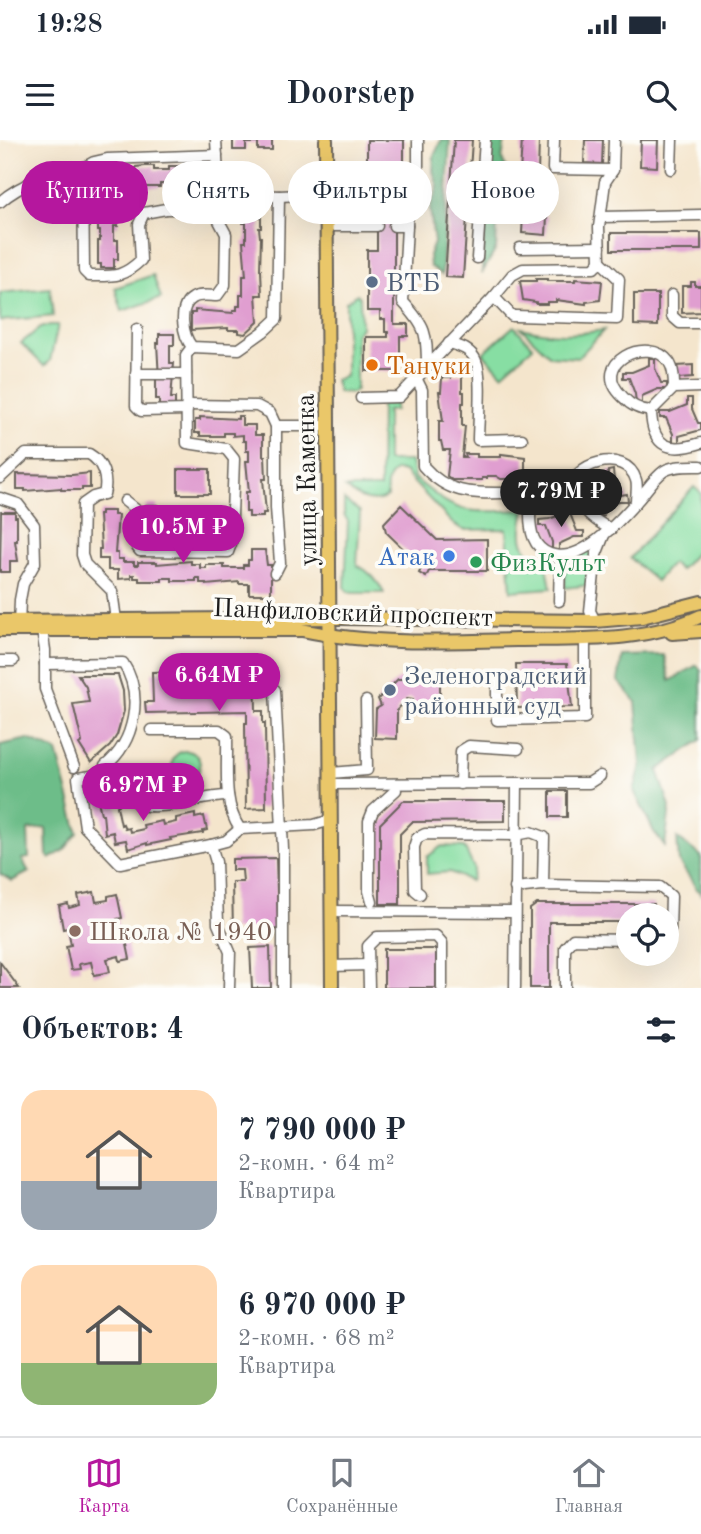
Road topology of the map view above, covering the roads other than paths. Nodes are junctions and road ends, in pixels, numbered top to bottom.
1 (216, 140) edge
2 (326, 140) edge
3 (418, 140) edge
4 (485, 140) edge
5 (554, 140) edge
6 (614, 140) edge
7 (673, 140) edge
8 (217, 155) junction
9 (98, 161) edge
10 (217, 161) edge
11 (326, 161) edge
12 (671, 169) dead end
13 (613, 170) junction
14 (21, 189) edge
15 (274, 196) edge
16 (279, 196) junction
17 (288, 196) edge
18 (0, 202) edge
19 (701, 215) edge
20 (602, 216) junction
21 (84, 224) edge
22 (139, 224) edge
23 (221, 224) edge
24 (326, 226) joint
25 (377, 226) dead end
26 (394, 226) dead end
27 (407, 226) junction
28 (600, 247) junction
29 (520, 248) dead end
30 (477, 258) dead end
31 (600, 261) junction
32 (672, 295) dead end
33 (494, 297) junction
34 (701, 323) edge
35 (136, 329) dead end
36 (449, 343) junction
37 (192, 347) junction
38 (427, 367) junction
39 (136, 374) junction
40 (186, 374) junction
41 (417, 380) junction
42 (701, 387) edge
43 (674, 388) junction
44 (361, 398) dead end
45 (187, 407) junction
46 (651, 411) junction
47 (276, 426) junction
48 (328, 426) junction
49 (522, 439) dead end
50 (701, 443) edge
51 (701, 467) edge
52 (0, 478) edge
53 (523, 493) dead end
54 (572, 494) junction
55 (0, 498) edge
56 (125, 501) dead end
57 (636, 502) junction
58 (607, 532) junction
59 (560, 558) junction
60 (275, 573) dead end
61 (559, 601) dead end
62 (701, 602) edge
63 (701, 616) edge
64 (330, 618) junction
65 (116, 620) junction
66 (0, 621) edge
67 (595, 621) junction
68 (19, 625) junction
69 (43, 625) junction
70 (0, 630) edge
71 (701, 631) edge
72 (644, 635) junction
73 (330, 636) junction
74 (584, 639) junction
75 (0, 661) edge
76 (13, 661) dead end
77 (45, 664) junction
78 (497, 678) dead end
79 (275, 690) dead end
80 (366, 701) dead end
81 (151, 730) dead end
82 (518, 749) dead end
83 (105, 766) dead end
84 (74, 767) dead end
85 (600, 776) dead end
86 (331, 778) junction
87 (517, 783) junction
88 (460, 784) junction
89 (396, 790) dead end
90 (228, 796) junction
91 (331, 820) junction
92 (282, 825) junction
93 (240, 830) junction
94 (516, 835) junction
95 (211, 845) junction
96 (544, 885) junction
97 (515, 888) junction
98 (420, 894) dead end
99 (671, 903) edge
100 (374, 904) junction
101 (331, 911) junction
102 (515, 912) junction
103 (616, 940) edge
104 (332, 965) junction
105 (368, 965) junction
106 (229, 988) edge
107 (283, 988) edge
108 (332, 988) edge
109 (369, 988) edge
110 (442, 988) edge
111 (515, 988) edge
112 (565, 988) edge

1 - 8 street
2 - 11 main road, улица Каменка
3 - 27 street
4 - 30 street
5 - 13 street
6 - 13 street
7 - 12 street
8 - 9 street
8 - 10 street
13 - 20 street
14 - 18 street
15 - 16 street
16 - 17 street
16 - 37 street
19 - 20 street
20 - 28 street
21 - 22 street
23 - 37 street
24 - 25 street
24 - 48 main road, улица Каменка
26 - 27 street
27 - 38 street
28 - 29 street
28 - 31 street
31 - 33 street
31 - 33 street
32 - 34 street
33 - 36 street
35 - 39 street
36 - 38 street
36 - 49 street
37 - 40 street
38 - 41 street
39 - 40 street
39 - 45 street
40 - 45 street
41 - 44 street
41 - 53 street
42 - 43 street
43 - 46 street
43 - 46 street
45 - 47 street
45 - 56 street
46 - 50 street
47 - 48 street
47 - 60 street
48 - 64 main road, улица Каменка
51 - 57 street
52 - 65 street
54 - 57 street
54 - 58 street
54 - 59 street
55 - 68 street
57 - 58 street
58 - 59 street
58 - 67 street
59 - 61 street
62 - 67 main road, Панфиловский проспект
63 - 72 main road, Панфиловский проспект
64 - 65 main road, Панфиловский проспект
64 - 67 main road, Панфиловский проспект
64 - 73 main road, улица Каменка
65 - 69 main road, Панфиловский проспект
66 - 68 main road, Панфиловский проспект
68 - 69 main road, Панфиловский проспект
68 - 70 main road, Панфиловский проспект
69 - 73 main road, Панфиловский проспект
69 - 77 street
71 - 72 main road
72 - 74 main road, Панфиловский проспект
73 - 74 main road, Панфиловский проспект
73 - 86 main road, улица Каменка
74 - 78 street
75 - 76 street
77 - 83 street
77 - 84 street
79 - 92 street
80 - 86 street
81 - 90 street
82 - 88 street
85 - 87 street
86 - 88 street
86 - 91 main road, улица Каменка
87 - 88 street
87 - 94 street
89 - 100 street
90 - 93 street
90 - 95 street
91 - 92 street
91 - 101 main road, улица Каменка
92 - 93 street
92 - 107 street
93 - 95 street
94 - 96 street
94 - 97 street
94 - 98 street
95 - 106 street
96 - 97 street
96 - 99 street
97 - 102 street
100 - 101 street
100 - 102 street
101 - 104 main road, улица Каменка
102 - 111 street
103 - 112 street
104 - 105 street
104 - 108 main road, улица Каменка
105 - 109 street
105 - 110 street

